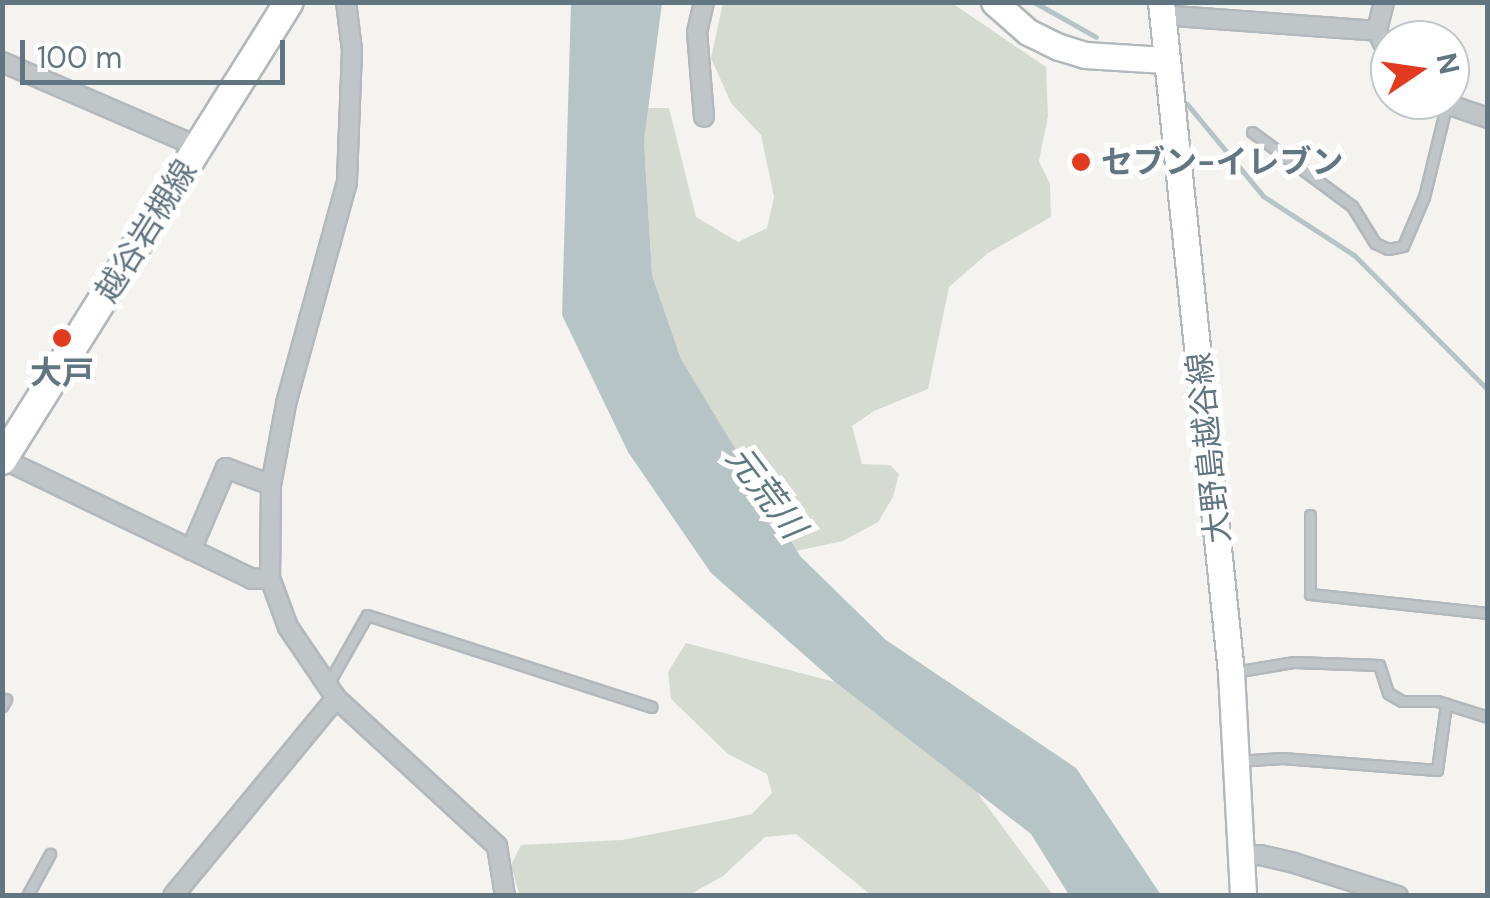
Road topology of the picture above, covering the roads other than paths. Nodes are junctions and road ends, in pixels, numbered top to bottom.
1 (289, 2) edge
2 (346, 2) edge
3 (704, 2) edge
4 (994, 2) edge
5 (1161, 8) edge
6 (1370, 30) edge
7 (1165, 60) junction
8 (2, 62) edge
9 (704, 117) dead end
10 (1437, 120) edge
11 (1252, 132) dead end
12 (198, 147) junction
13 (3, 460) edge
14 (271, 485) junction
15 (1310, 516) dead end
16 (191, 550) junction
17 (270, 578) junction
18 (1486, 613) edge
19 (1231, 672) junction
20 (332, 691) junction
21 (1446, 704) junction
22 (651, 707) dead end
23 (1488, 717) edge
24 (1236, 761) junction
25 (50, 854) dead end
26 (1240, 858) junction
27 (27, 896) edge
28 (173, 896) edge
29 (505, 896) edge
30 (1243, 896) edge
31 (1398, 896) edge

1 - 12 main road, 越谷岩槻線
2 - 14 street
3 - 9 street
4 - 7 main road
5 - 6 street
5 - 7 main road, 大野島越谷線
7 - 19 main road, 大野島越谷線
8 - 12 street
10 - 11 lane
12 - 13 main road, 越谷岩槻線
13 - 16 street
14 - 16 street
14 - 17 street
15 - 18 lane
16 - 17 street
17 - 20 street
19 - 21 lane
19 - 24 main road, 大野島越谷線
20 - 22 lane
20 - 28 street
20 - 29 street
21 - 23 lane
21 - 24 lane
24 - 26 main road, 大野島越谷線
25 - 27 lane
26 - 30 main road, 大野島越谷線
26 - 31 street

